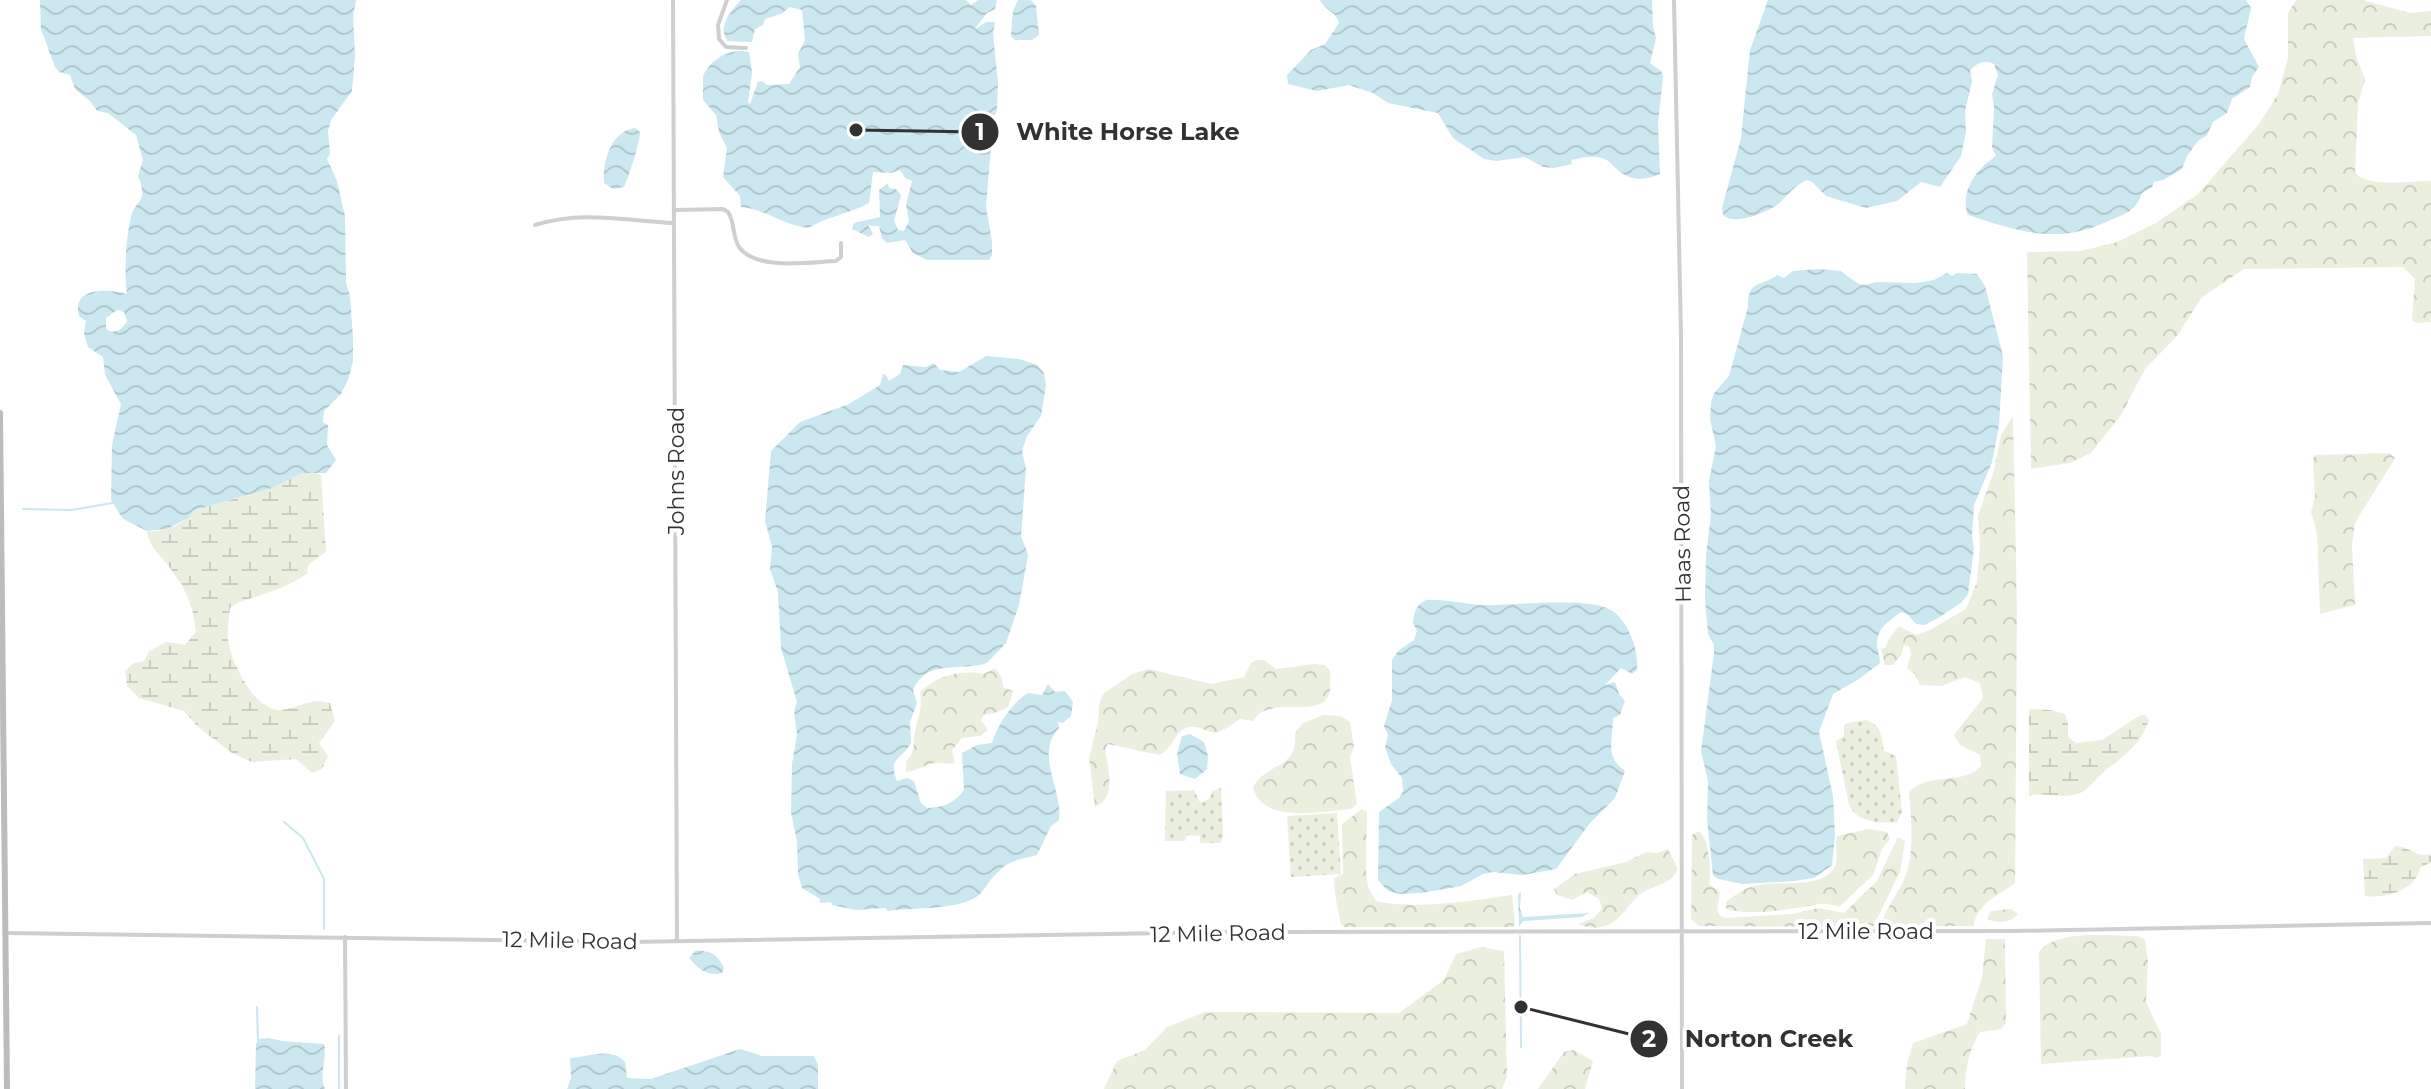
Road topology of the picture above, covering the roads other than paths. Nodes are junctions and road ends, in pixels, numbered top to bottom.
1 (673, 0) edge
2 (727, 0) edge
3 (1674, 0) edge
4 (746, 48) dead end
5 (674, 210) junction
6 (674, 223) junction
7 (535, 225) dead end
8 (841, 243) dead end
9 (0, 413) edge
10 (1, 669) edge
11 (1, 680) edge
12 (2431, 923) edge
13 (1683, 932) junction
14 (6, 933) junction
15 (345, 937) junction
16 (677, 941) junction
17 (3, 963) edge
18 (7, 1089) edge
19 (346, 1089) edge
20 (1682, 1089) edge

1 - 5 street, Johns Road
2 - 4 street
3 - 13 street, Haas Road
5 - 6 street, Johns Road
5 - 8 street
6 - 7 street
6 - 16 street, Johns Road
9 - 10 street
10 - 11 street
11 - 14 street
12 - 13 street, 12 Mile Road
13 - 16 street, 12 Mile Road
13 - 20 street, Haas Road
14 - 15 street, 12 Mile Road
14 - 17 street
15 - 16 street, 12 Mile Road
15 - 19 street
17 - 18 street

